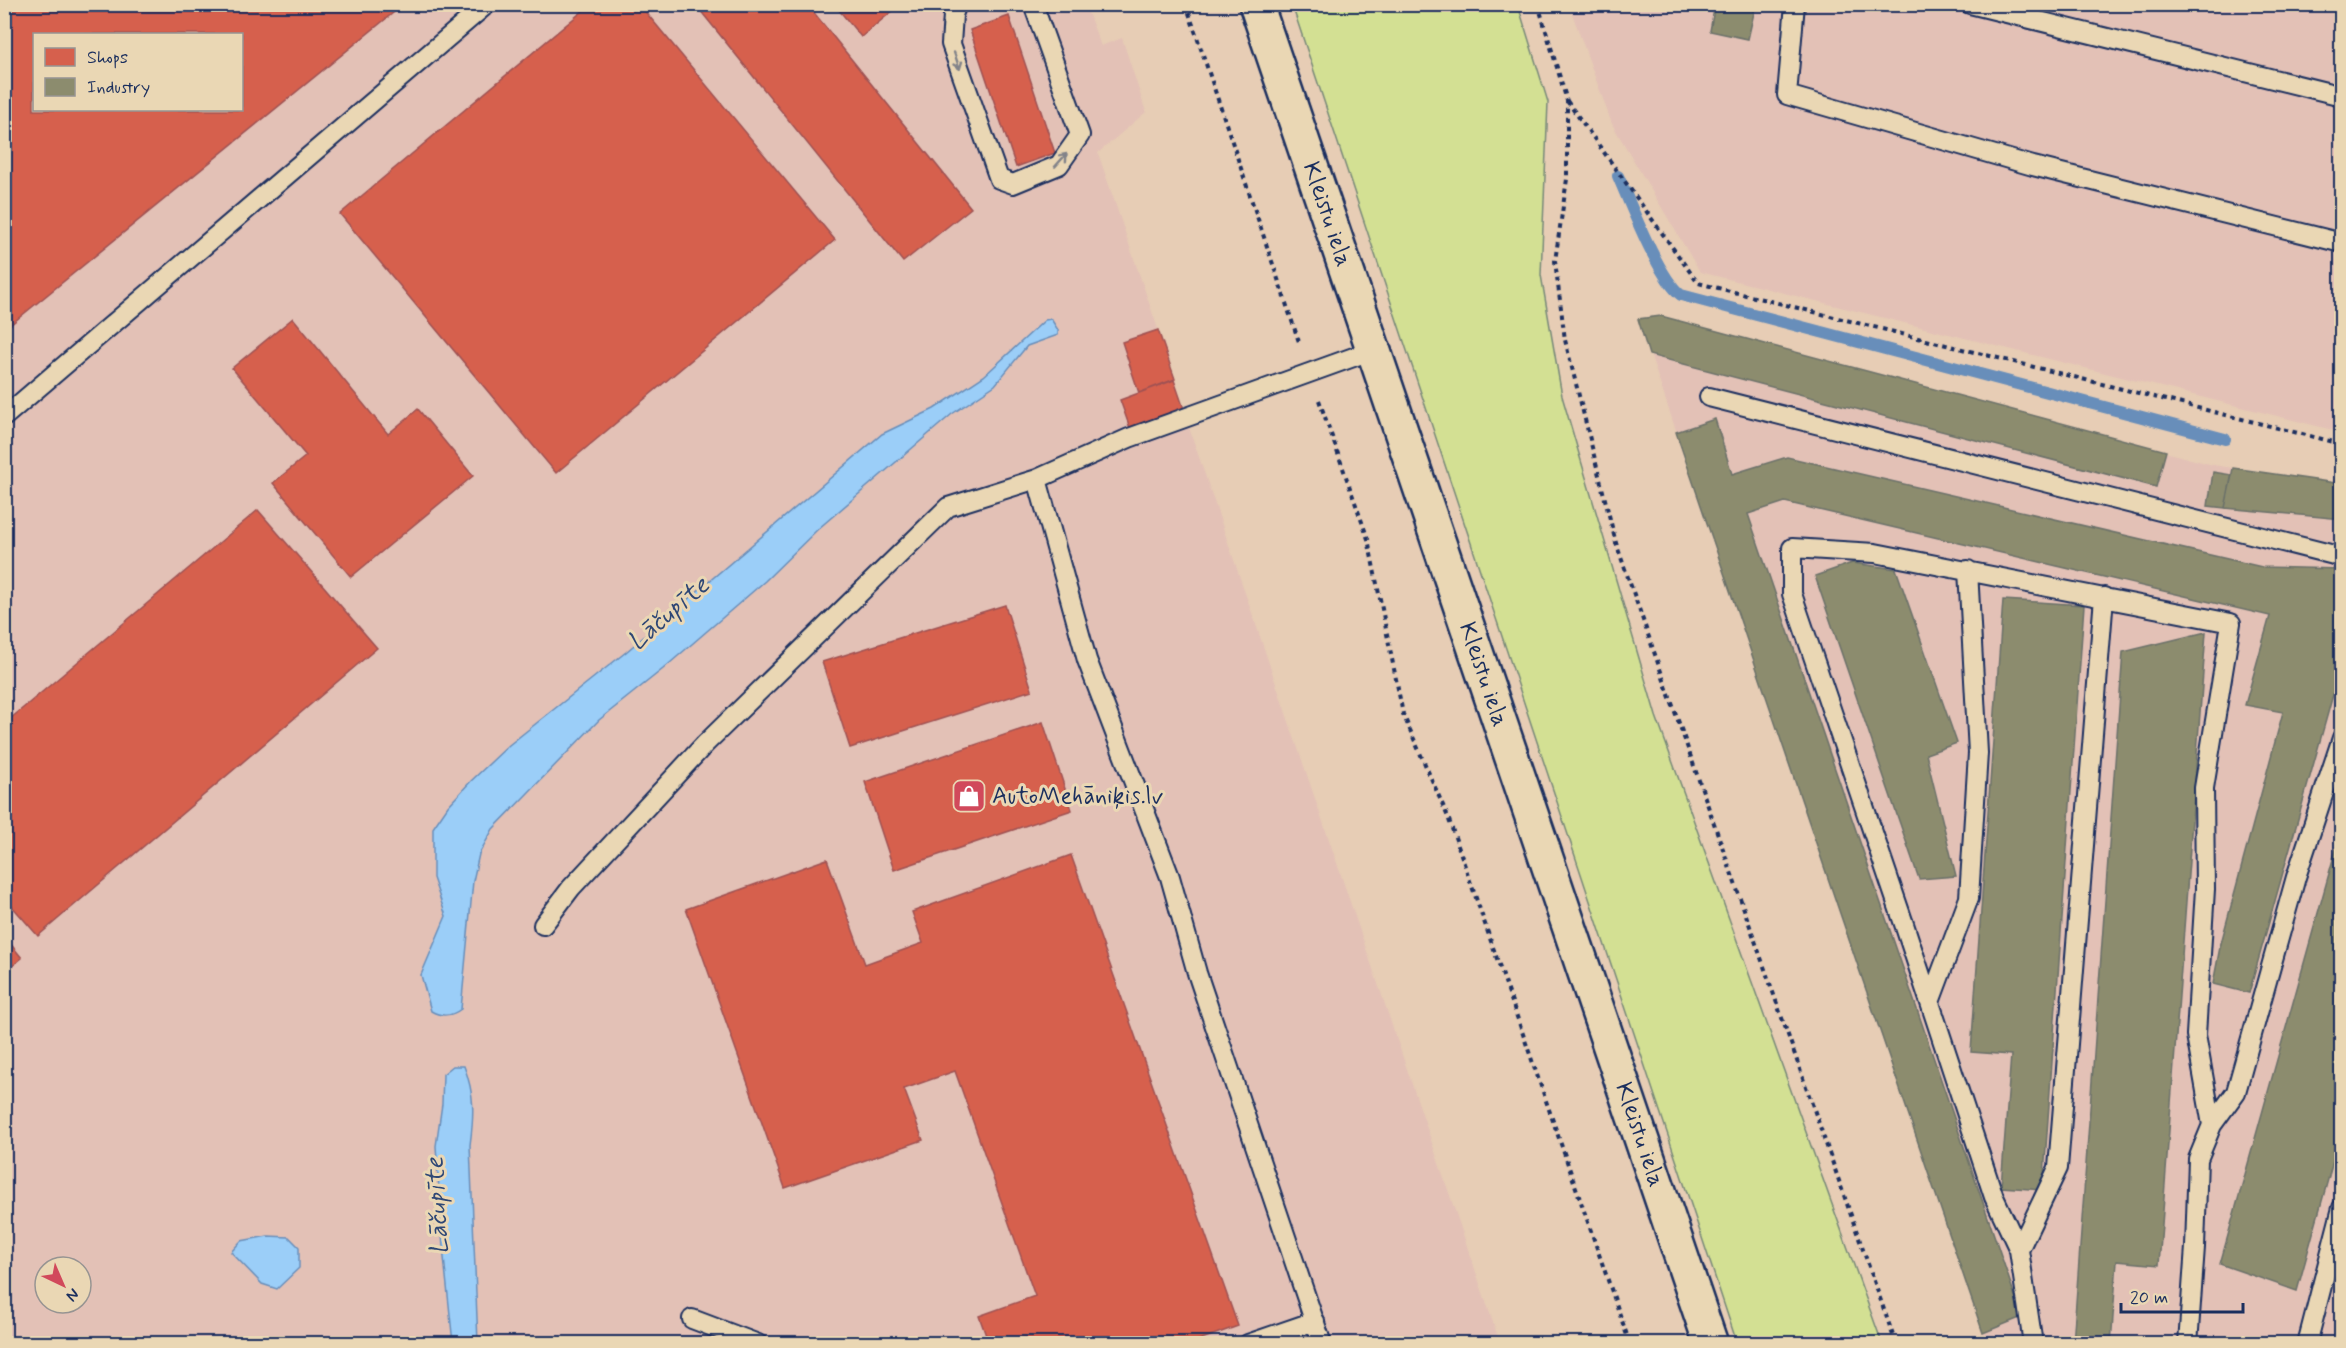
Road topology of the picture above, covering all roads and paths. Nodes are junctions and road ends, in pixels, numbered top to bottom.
1 (487, 4) edge
2 (957, 4) edge
3 (1033, 4) edge
4 (1186, 4) edge
5 (1256, 4) edge
6 (1538, 4) edge
7 (1795, 4) edge
8 (1970, 4) edge
9 (2342, 96) edge
10 (1567, 101) junction
11 (2342, 243) edge
12 (1373, 350) junction
13 (1310, 373) junction
14 (1709, 397) dead end
15 (4, 417) edge
16 (2342, 444) edge
17 (1037, 479) junction
18 (2342, 557) edge
19 (1968, 570) junction
20 (2104, 597) junction
21 (2342, 738) edge
22 (543, 925) dead end
23 (1930, 1002) junction
24 (2212, 1125) junction
25 (2342, 1208) edge
26 (2019, 1250) junction
27 (692, 1320) dead end
28 (1315, 1321) junction
29 (758, 1344) edge
30 (1248, 1344) edge
31 (1322, 1344) edge
32 (1630, 1344) edge
33 (1711, 1344) edge
34 (1896, 1344) edge
35 (2033, 1344) edge
36 (2188, 1344) edge
37 (2307, 1344) edge

1 - 15 lane
2 -> 3 lane
4 - 13 path
5 - 12 main road, Kleistu iela
6 - 10 path
7 - 11 lane
8 - 9 lane
10 - 16 path
10 - 34 path
12 - 13 lane
12 - 33 main road, Kleistu iela
13 - 17 lane
13 - 32 path
14 - 18 lane
17 - 22 lane
17 - 28 lane
19 - 20 lane
19 - 23 lane
19 - 23 lane
20 - 24 lane
20 - 26 lane
21 - 24 lane
23 - 26 lane
24 - 36 lane
25 - 37 lane
26 - 35 lane
27 - 29 lane
28 - 30 lane
28 - 31 lane

